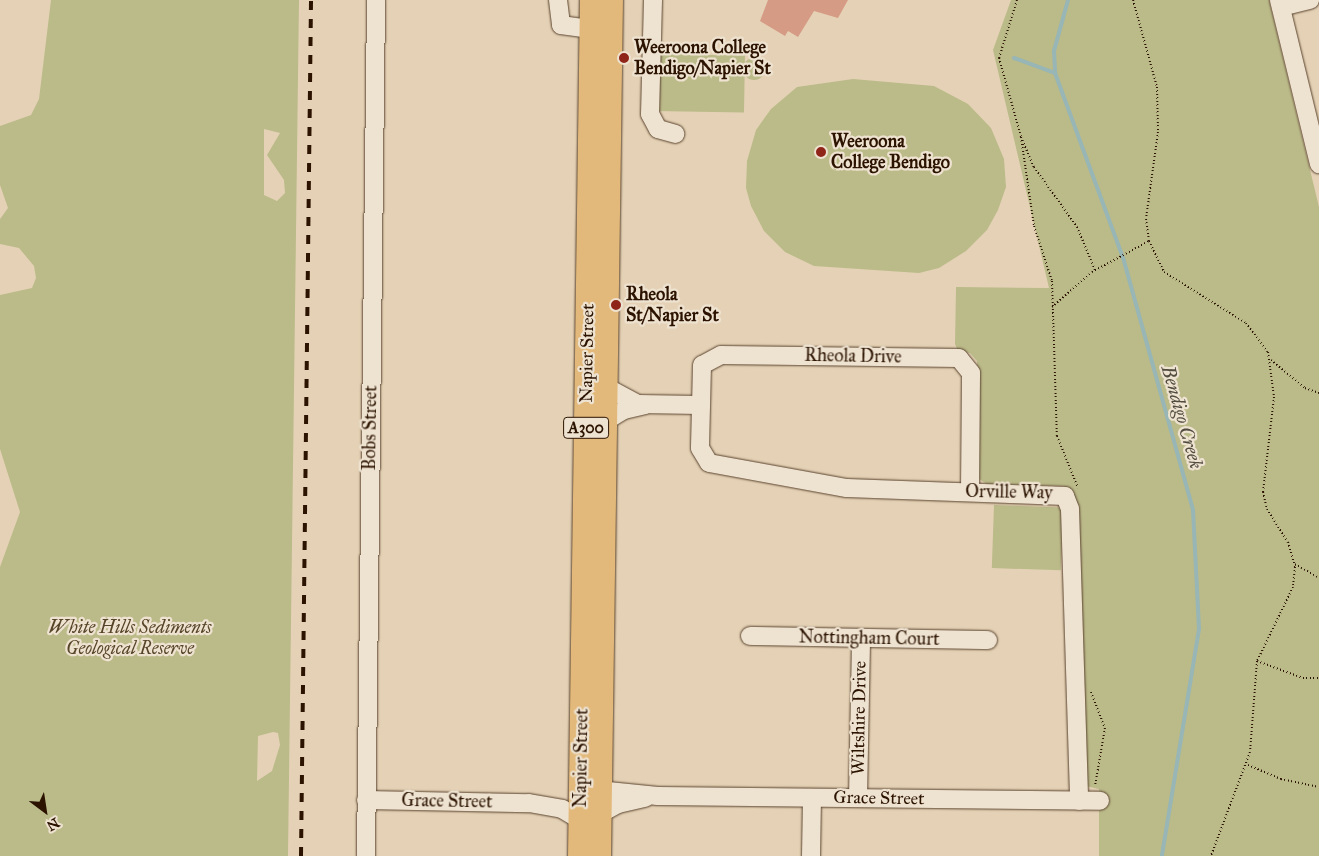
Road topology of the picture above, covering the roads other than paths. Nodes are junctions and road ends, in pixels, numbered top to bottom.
1 (376, 0) edge
2 (558, 0) edge
3 (592, 0) edge
4 (599, 0) edge
5 (610, 0) edge
6 (653, 0) edge
7 (1310, 0) edge
8 (1280, 4) edge
9 (591, 29) junction
10 (590, 57) junction
11 (675, 134) dead end
12 (1319, 164) edge
13 (595, 393) junction
14 (651, 405) junction
15 (700, 405) junction
16 (604, 422) junction
17 (970, 491) junction
18 (750, 636) dead end
19 (860, 638) junction
20 (988, 640) dead end
21 (590, 787) junction
22 (658, 796) junction
23 (812, 798) junction
24 (858, 798) junction
25 (366, 800) junction
26 (1091, 801) joint
27 (529, 803) junction
28 (589, 818) junction
29 (366, 856) edge
30 (580, 856) edge
31 (586, 856) edge
32 (598, 856) edge
33 (811, 856) edge

1 - 25 street, Bobs Street
2 - 9 street
3 - 9 highway, Napier Street / A300
4 - 10 street
5 - 13 highway, Napier Street / A300
6 - 11 street
7 - 8 street
8 - 12 street
9 - 10 highway, Napier Street / A300
10 - 13 highway, Napier Street / A300
13 - 14 street
13 - 16 highway, Napier Street / A300
13 - 21 highway, Napier Street / A300
14 - 15 street
14 - 16 street
15 - 17 street, Orville Way
15 - 17 street, Rheola Drive
16 - 21 highway, Napier Street / A300
17 - 26 street, Orville Way
18 - 19 street, Nottingham Court
19 - 20 street, Nottingham Court
19 - 24 street, Wiltshire Drive
21 - 22 street, Grace Street
21 - 27 street, Grace Street
21 - 28 highway, Napier Street / A300
21 - 31 highway
22 - 23 street, Grace Street
22 - 28 street, Grace Street
23 - 24 street, Grace Street
23 - 33 street
24 - 26 street, Grace Street
25 - 27 street, Grace Street
25 - 29 street, Bobs Street
27 - 28 street, Grace Street
28 - 30 highway, Napier Street / A300
28 - 32 highway, Napier Street / A300

